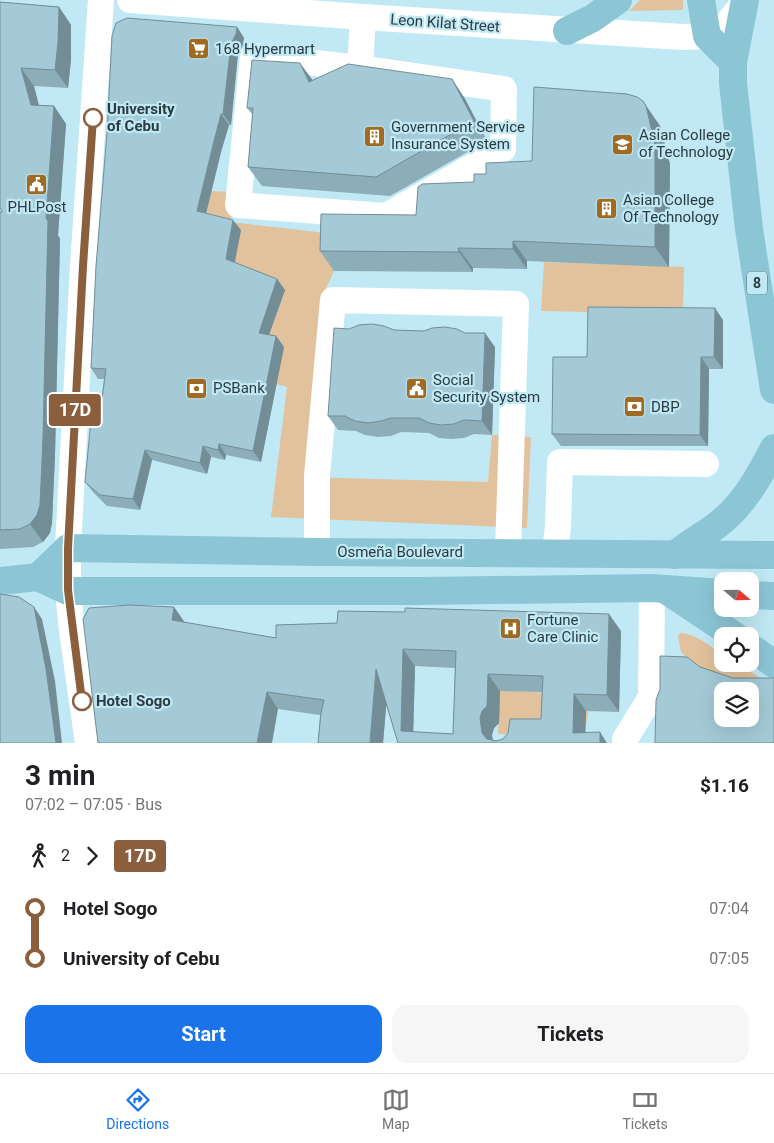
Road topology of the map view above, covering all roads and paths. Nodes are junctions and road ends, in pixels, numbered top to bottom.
1 (101, 0) edge
2 (130, 0) edge
3 (618, 0) edge
4 (701, 0) edge
5 (740, 0) edge
6 (363, 17) junction
7 (567, 31) junction
8 (716, 31) junction
9 (733, 62) junction
10 (360, 68) junction
11 (774, 390) edge
12 (774, 448) edge
13 (706, 464) dead end
14 (68, 548) junction
15 (316, 552) junction
16 (508, 552) junction
17 (555, 553) junction
18 (675, 555) junction
19 (774, 555) edge
20 (38, 576) junction
21 (0, 581) edge
22 (658, 589) junction
23 (68, 590) junction
24 (714, 592) edge
25 (759, 595) edge
26 (774, 596) edge
27 (720, 627) edge
28 (759, 653) edge
29 (774, 664) edge
30 (88, 743) edge
31 (625, 743) edge

1 - 14 street
2 - 6 street, Leon Kilat Street
3 - 7 main road
4 - 8 main road
5 - 8 street
5 - 9 main road, 8
6 - 7 street, Leon Kilat Street
6 - 10 street
7 - 8 street, Leon Kilat Street
8 - 9 main road
9 - 11 main road, 8
10 - 10 street
12 - 18 main road
13 - 17 street
14 - 15 main road, Osmeña Boulevard
14 - 20 main road
14 - 23 street
15 - 16 main road, Osmeña Boulevard
15 - 16 street
16 - 17 main road, Osmeña Boulevard
17 - 18 main road, Osmeña Boulevard
18 - 19 main road, Osmeña Boulevard
20 - 21 main road
20 - 23 main road
22 - 23 main road
22 - 24 main road
22 - 27 main road
22 - 31 street
23 - 30 street
25 - 26 main road
28 - 29 main road

